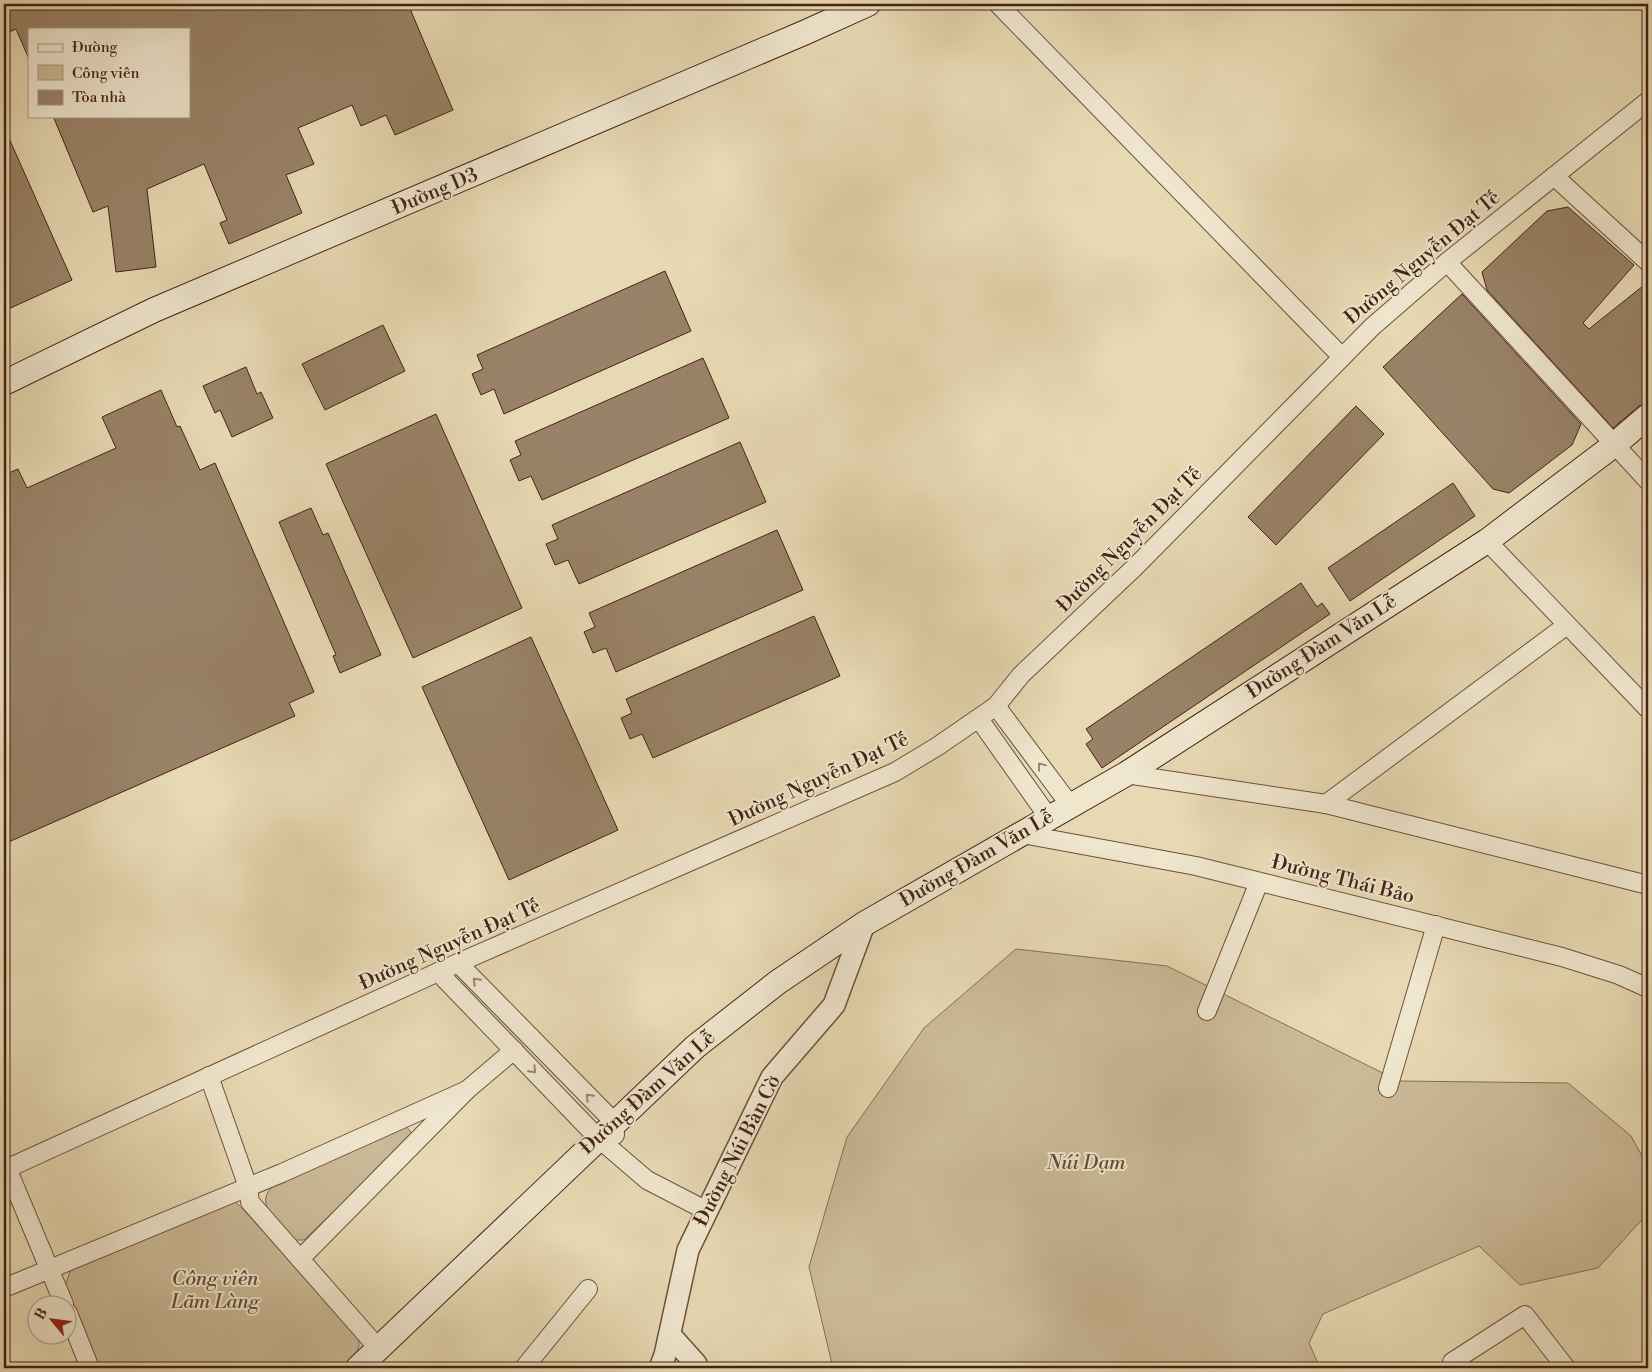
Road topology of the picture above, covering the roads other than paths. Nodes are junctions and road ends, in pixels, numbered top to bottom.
1 (868, 4) edge
2 (998, 4) edge
3 (1646, 107) edge
4 (1554, 176) junction
5 (1447, 262) junction
6 (1648, 262) edge
7 (1342, 357) junction
8 (4, 383) edge
9 (1648, 416) edge
10 (1614, 445) junction
11 (1648, 481) edge
12 (1487, 541) junction
13 (1567, 625) junction
14 (996, 706) junction
15 (1648, 709) edge
16 (979, 718) junction
17 (1126, 774) junction
18 (1326, 804) junction
19 (1070, 805) junction
20 (1049, 818) junction
21 (1022, 834) junction
22 (1259, 882) junction
23 (1648, 885) edge
24 (864, 924) junction
25 (1436, 925) junction
26 (458, 963) junction
27 (438, 972) junction
28 (1648, 988) edge
29 (1207, 1011) dead end
30 (514, 1050) junction
31 (210, 1076) junction
32 (1388, 1088) dead end
33 (467, 1090) junction
34 (606, 1130) junction
35 (5, 1169) edge
36 (248, 1187) junction
37 (707, 1211) junction
38 (300, 1259) junction
39 (49, 1268) junction
40 (4, 1288) edge
41 (588, 1289) dead end
42 (60, 1294) edge
43 (670, 1335) junction
44 (78, 1338) edge
45 (379, 1349) junction
46 (1452, 1362) dead end
47 (90, 1368) edge
48 (358, 1368) edge
49 (524, 1368) edge
50 (660, 1368) edge
51 (696, 1368) edge
52 (1566, 1368) edge

1 - 8 main road, Đường D3
2 - 7 street
3 - 4 street, Đường Nguyễn Đạt Tế
4 - 5 street, Đường Nguyễn Đạt Tế
4 - 6 street
5 - 7 street, Đường Nguyễn Đạt Tế
5 - 10 street
7 - 14 street, Đường Nguyễn Đạt Tế
9 - 10 main road, Đường Đàm Văn Lễ
10 - 11 street
10 - 12 main road, Đường Đàm Văn Lễ
12 - 13 street
12 - 17 main road, Đường Đàm Văn Lễ
13 - 15 street
13 - 18 street
14 - 16 street, Đường Nguyễn Đạt Tế
19 -> 14 street
16 - 20 street
16 - 26 street, Đường Nguyễn Đạt Tế
17 - 18 street
17 - 19 main road, Đường Đàm Văn Lễ
18 - 23 street
19 - 20 main road, Đường Đàm Văn Lễ
20 - 21 main road, Đường Đàm Văn Lễ
21 - 22 street, Đường Thái Bảo
21 - 24 main road, Đường Đàm Văn Lễ
22 - 25 street, Đường Thái Bảo
22 - 29 street
24 - 34 main road, Đường Đàm Văn Lễ
24 - 37 street, Đường Núi Bàn Cờ
25 - 28 street, Đường Thái Bảo
25 - 32 street
26 - 27 street, Đường Nguyễn Đạt Tế
34 -> 26 street
27 - 30 street
27 - 31 street, Đường Nguyễn Đạt Tế
30 - 33 street
30 -> 34 street
31 - 35 street, Đường Nguyễn Đạt Tế
31 - 36 street
33 - 36 street
33 - 38 street
34 - 37 street
34 - 45 main road, Đường Đàm Văn Lễ
35 - 39 street
36 - 38 street
36 - 39 street
37 - 43 street, Đường Núi Bàn Cờ
38 - 45 street
39 - 40 street
39 - 42 street
41 - 49 street
43 - 50 street, Đường Núi Bàn Cờ
43 - 51 street
44 - 47 street
45 - 48 main road, Đường Đàm Văn Lễ
46 - 52 street

